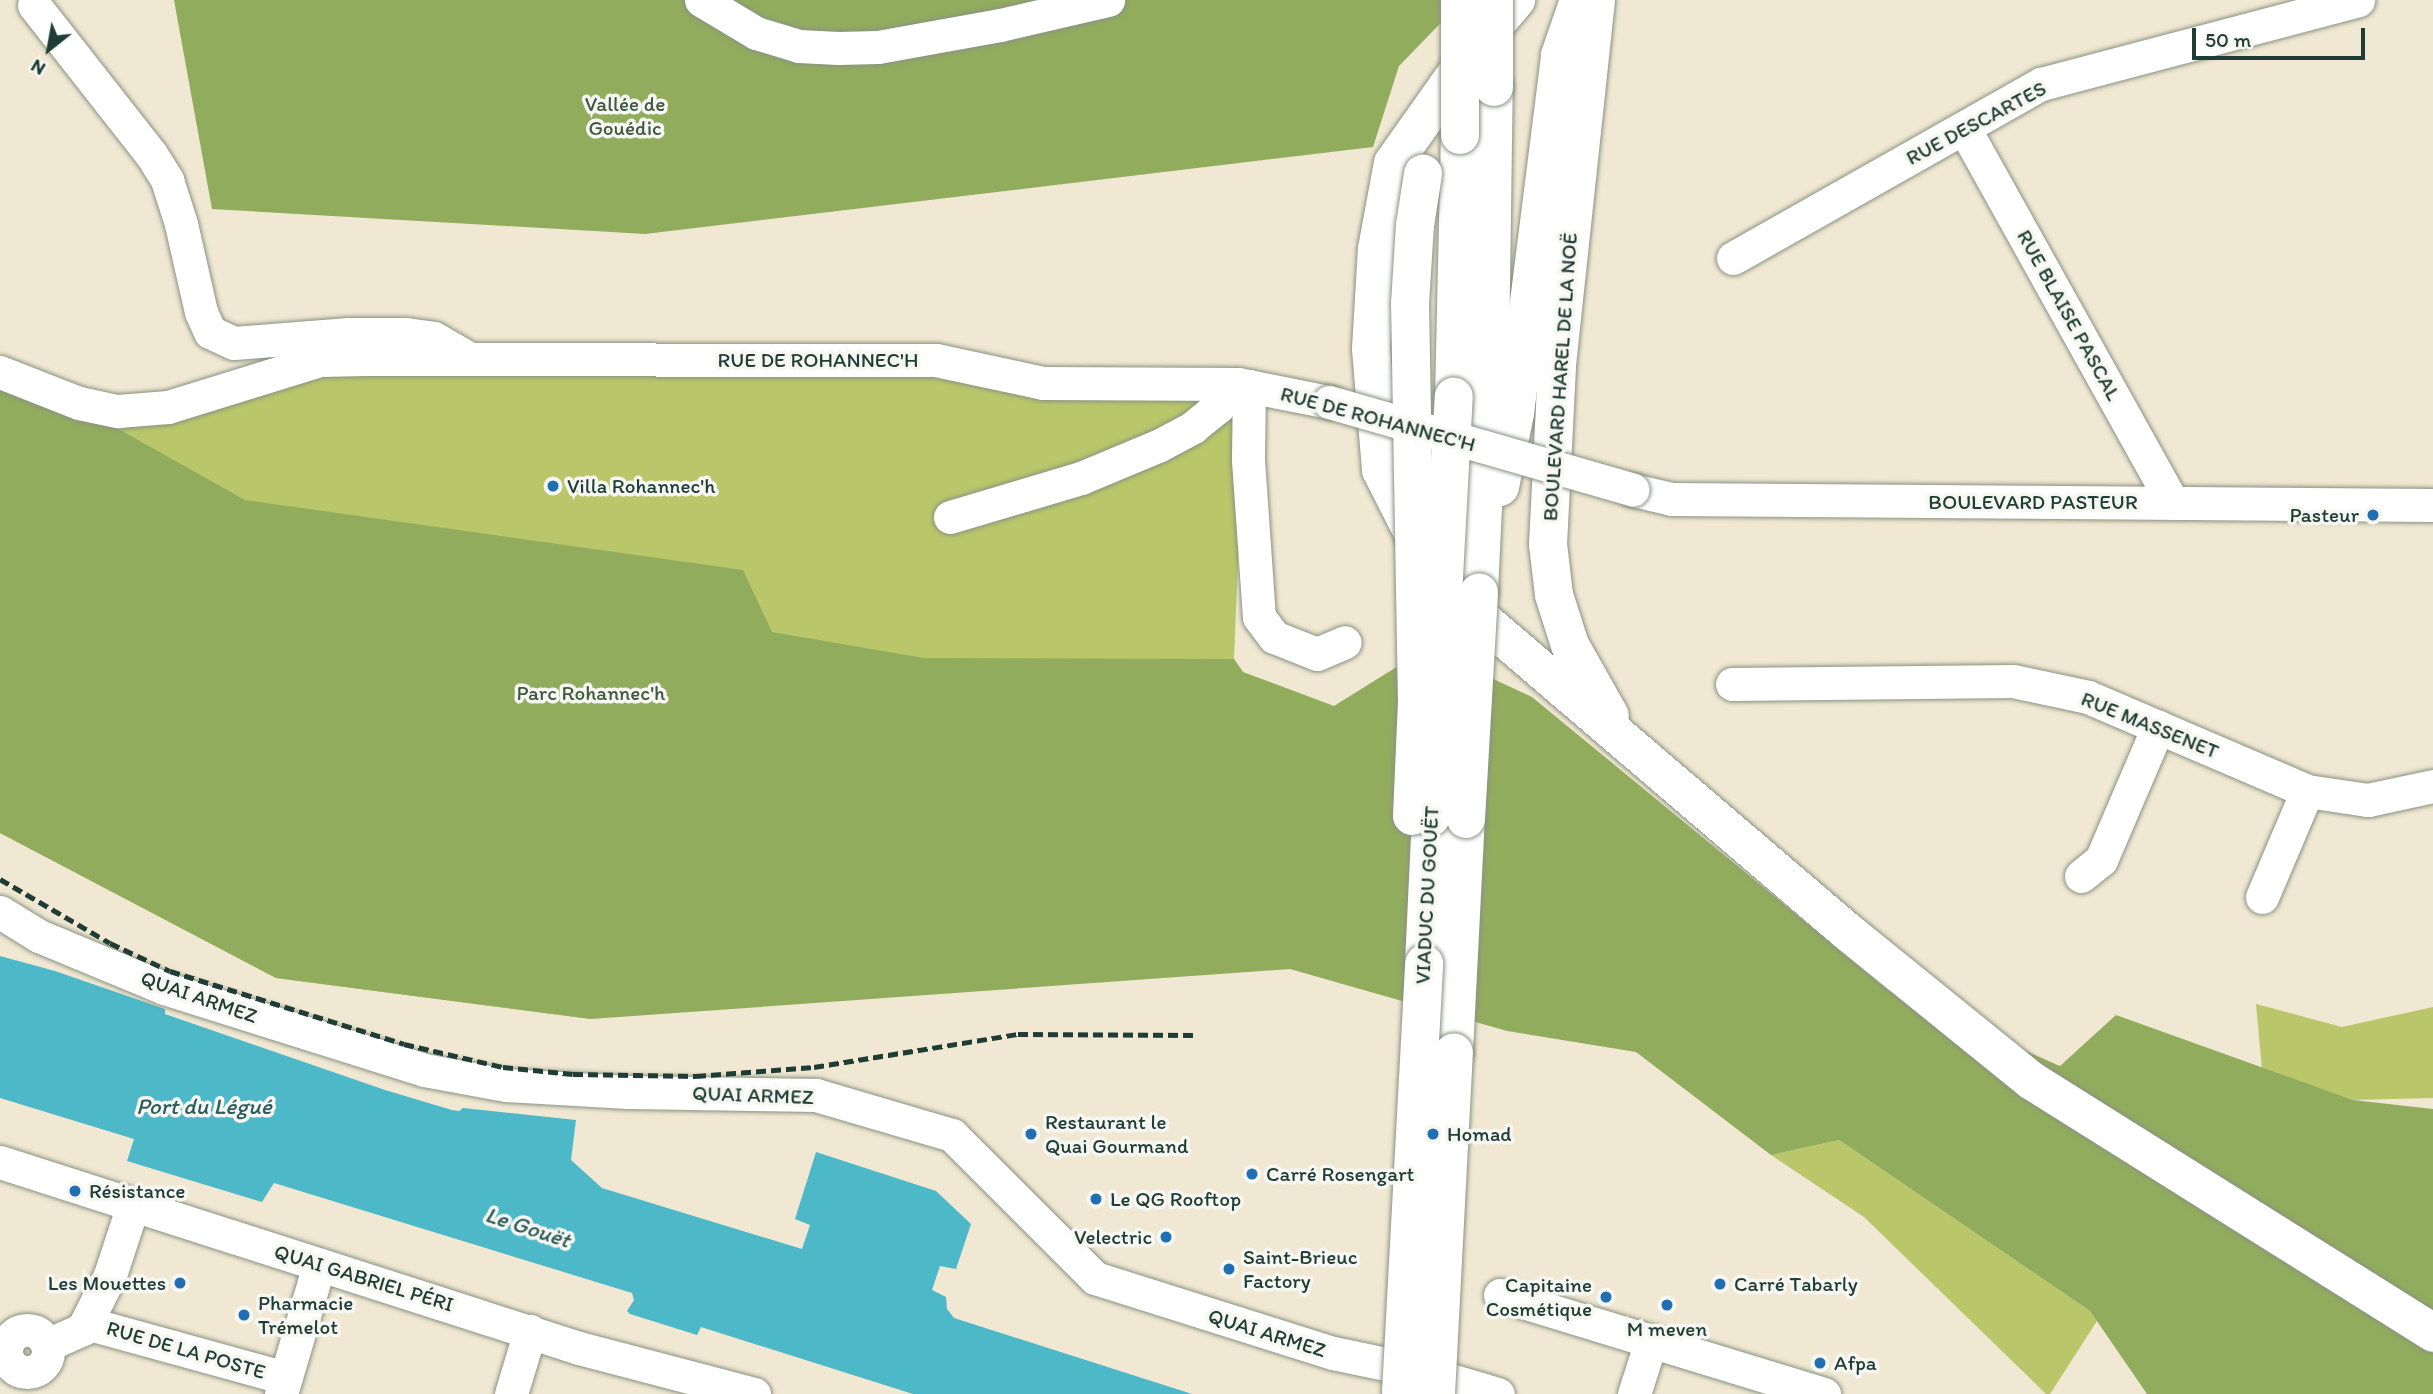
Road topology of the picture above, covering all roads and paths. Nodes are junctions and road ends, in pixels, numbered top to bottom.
1 (701, 0) edge
2 (1108, 0) edge
3 (1460, 0) edge
4 (1494, 0) edge
5 (1516, 0) edge
6 (1535, 0) edge
7 (1579, 0) edge
8 (1596, 0) edge
9 (2358, 0) edge
10 (34, 5) dead end
11 (1964, 128) junction
12 (1733, 258) dead end
13 (474, 361) junction
14 (0, 372) edge
15 (1243, 385) junction
16 (1486, 405) junction
17 (1633, 490) joint
18 (2173, 503) junction
19 (2433, 505) edge
20 (950, 517) dead end
21 (1345, 642) dead end
22 (1732, 684) dead end
23 (2158, 727) junction
24 (1623, 739) junction
25 (2433, 786) edge
26 (2307, 791) junction
27 (2081, 876) dead end
28 (2262, 897) dead end
29 (0, 912) edge
30 (1423, 964) junction
31 (0, 1162) edge
32 (133, 1205) junction
33 (319, 1265) junction
34 (1500, 1294) dead end
35 (86, 1323) junction
36 (530, 1331) junction
37 (2433, 1333) edge
38 (1651, 1341) junction
39 (10, 1366) edge
40 (284, 1386) edge
41 (1769, 1386) edge
42 (738, 1391) edge
43 (510, 1394) edge
44 (1401, 1394) edge
45 (1436, 1394) edge
46 (1498, 1394) edge
47 (1634, 1394) edge
48 (1824, 1394) edge

1 - 2 street
3 - 16 main road, bridge
4 - 16 main road, bridge
5 - 24 main road
6 - 30 main road, bridge
7 - 16 main road
8 - 24 main road, BOULEVARD HAREL DE LA NOË
9 - 11 street, RUE DESCARTES
10 - 13 street
11 - 12 street, RUE DESCARTES
11 - 18 street, RUE BLAISE PASCAL
13 - 14 street, RUE DE ROHANNEC'H
13 - 15 street, RUE DE ROHANNEC'H
15 - 17 street, RUE DE ROHANNEC'H, bridge
15 - 20 street
15 - 21 street
16 - 30 main road, VIADUC DU GOUËT, bridge
16 - 45 main road, VIADUC DU GOUËT, bridge
17 - 18 street, BOULEVARD PASTEUR
18 - 19 street, BOULEVARD PASTEUR
22 - 23 street, RUE MASSENET
23 - 26 street, RUE MASSENET
23 - 27 street
24 - 37 main road
25 - 26 street, RUE MASSENET
26 - 28 street
29 - 46 street, QUAI ARMEZ
30 - 44 main road, VIADUC DU GOUËT, bridge
31 - 32 street, QUAI GABRIEL PÉRI
32 - 33 street, QUAI GABRIEL PÉRI
32 - 35 street
33 - 36 street, QUAI GABRIEL PÉRI
33 - 40 street
34 - 38 street
35 - 39 street
35 - 40 street, RUE DE LA POSTE
36 - 42 street, QUAI GABRIEL PÉRI
36 - 43 street
38 - 41 street
38 - 47 street
41 - 48 street

